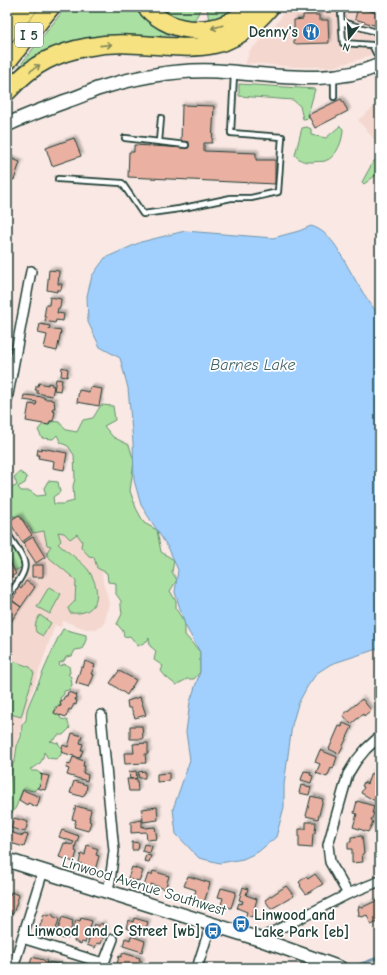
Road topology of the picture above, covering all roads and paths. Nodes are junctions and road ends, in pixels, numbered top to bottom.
1 (12, 7) edge
2 (29, 7) edge
3 (51, 7) edge
4 (146, 7) edge
5 (250, 7) edge
6 (270, 7) edge
7 (343, 7) edge
8 (7, 13) edge
9 (342, 22) junction
10 (380, 33) edge
11 (7, 34) edge
12 (380, 61) edge
13 (7, 62) edge
14 (380, 65) edge
15 (234, 73) junction
16 (334, 77) junction
17 (7, 92) edge
18 (334, 97) dead end
19 (161, 118) dead end
20 (7, 125) edge
21 (125, 138) dead end
22 (159, 142) junction
23 (186, 145) dead end
24 (58, 179) dead end
25 (31, 271) dead end
26 (10, 361) edge
27 (7, 400) edge
28 (7, 533) edge
29 (7, 598) edge
30 (101, 714) dead end
31 (380, 736) edge
32 (7, 860) edge
33 (43, 872) junction
34 (380, 881) edge
35 (107, 892) junction
36 (348, 894) junction
37 (211, 924) junction
38 (22, 938) junction
39 (113, 939) dead end
40 (259, 939) junction
41 (102, 965) edge
42 (335, 967) edge
43 (13, 968) edge
44 (197, 968) edge

1 - 8 highway
2 - 11 highway, I 5
3 - 13 highway, I 5
5 -> 4 highway
17 -> 6 highway
7 - 9 lane
9 - 10 lane
9 - 12 lane
14 - 16 street
15 - 16 street
15 - 20 street
15 - 24 lane
16 - 18 lane
19 - 22 lane
21 - 22 lane
22 - 23 lane
25 - 26 street
26 - 27 street
28 - 29 lane
30 - 35 street
31 - 36 street
32 - 33 street, Linwood Avenue Southwest
33 - 35 street, Linwood Avenue Southwest
33 - 38 street
34 - 36 street
35 - 37 street, Linwood Avenue Southwest
36 - 40 street
37 - 40 street, Linwood Avenue Southwest
37 - 44 street
38 - 41 street
38 - 43 street
39 - 41 street
40 - 42 street, Linwood Avenue Southwest

